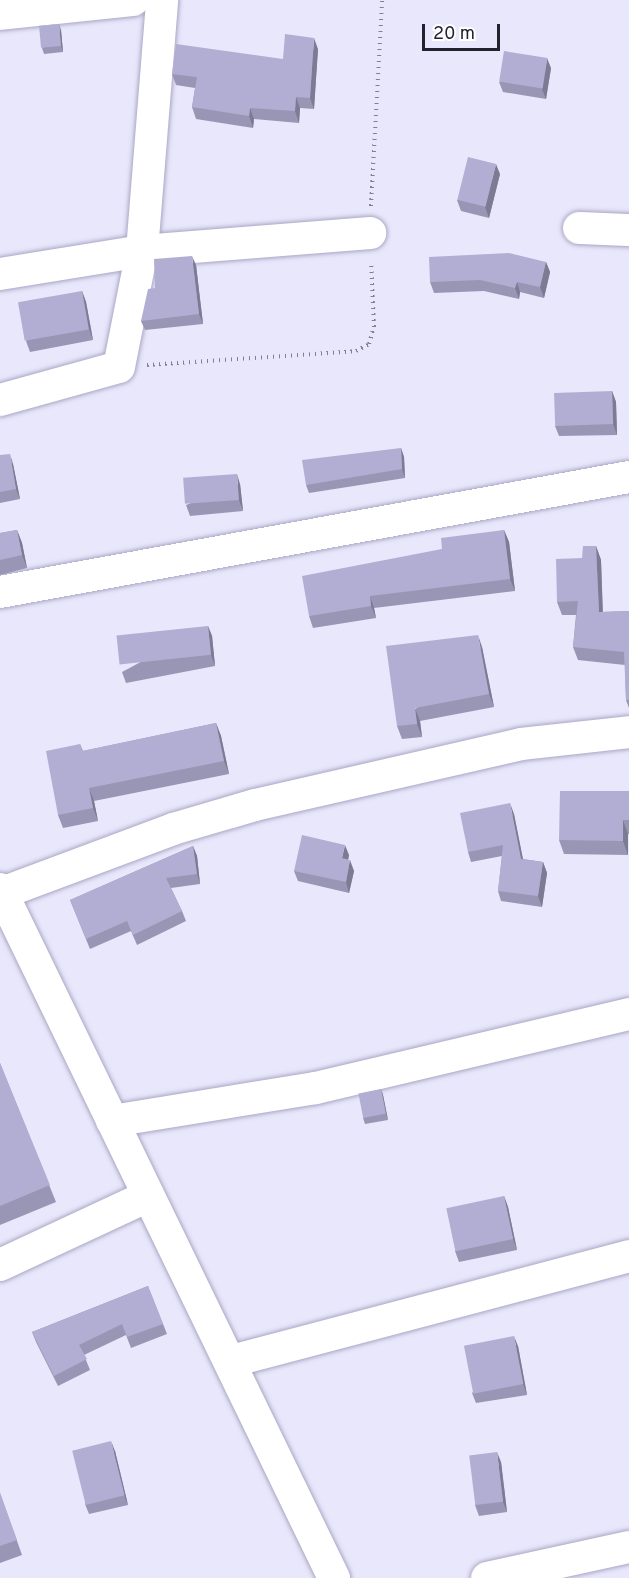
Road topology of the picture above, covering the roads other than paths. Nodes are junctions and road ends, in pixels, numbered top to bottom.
1 (133, 0) edge
2 (162, 0) edge
3 (0, 14) edge
4 (579, 228) dead end
5 (629, 230) edge
6 (370, 233) road end
7 (142, 250) junction
8 (0, 274) edge
9 (0, 400) edge
10 (629, 477) edge
11 (0, 592) edge
12 (629, 732) edge
13 (1, 891) edge
14 (9, 925) edge
15 (629, 1014) edge
16 (112, 1121) junction
17 (146, 1197) junction
18 (629, 1256) edge
19 (0, 1265) edge
20 (232, 1361) junction
21 (629, 1547) edge
22 (334, 1578) edge
23 (487, 1578) edge

1 - 3 street
2 - 7 street
4 - 5 street
6 - 7 street
7 - 8 street
7 - 9 street
10 - 11 street
12 - 13 street
13 - 14 street
14 - 16 street
15 - 16 street
16 - 17 street
17 - 19 street
17 - 20 street
18 - 20 street
20 - 22 street
21 - 23 street

